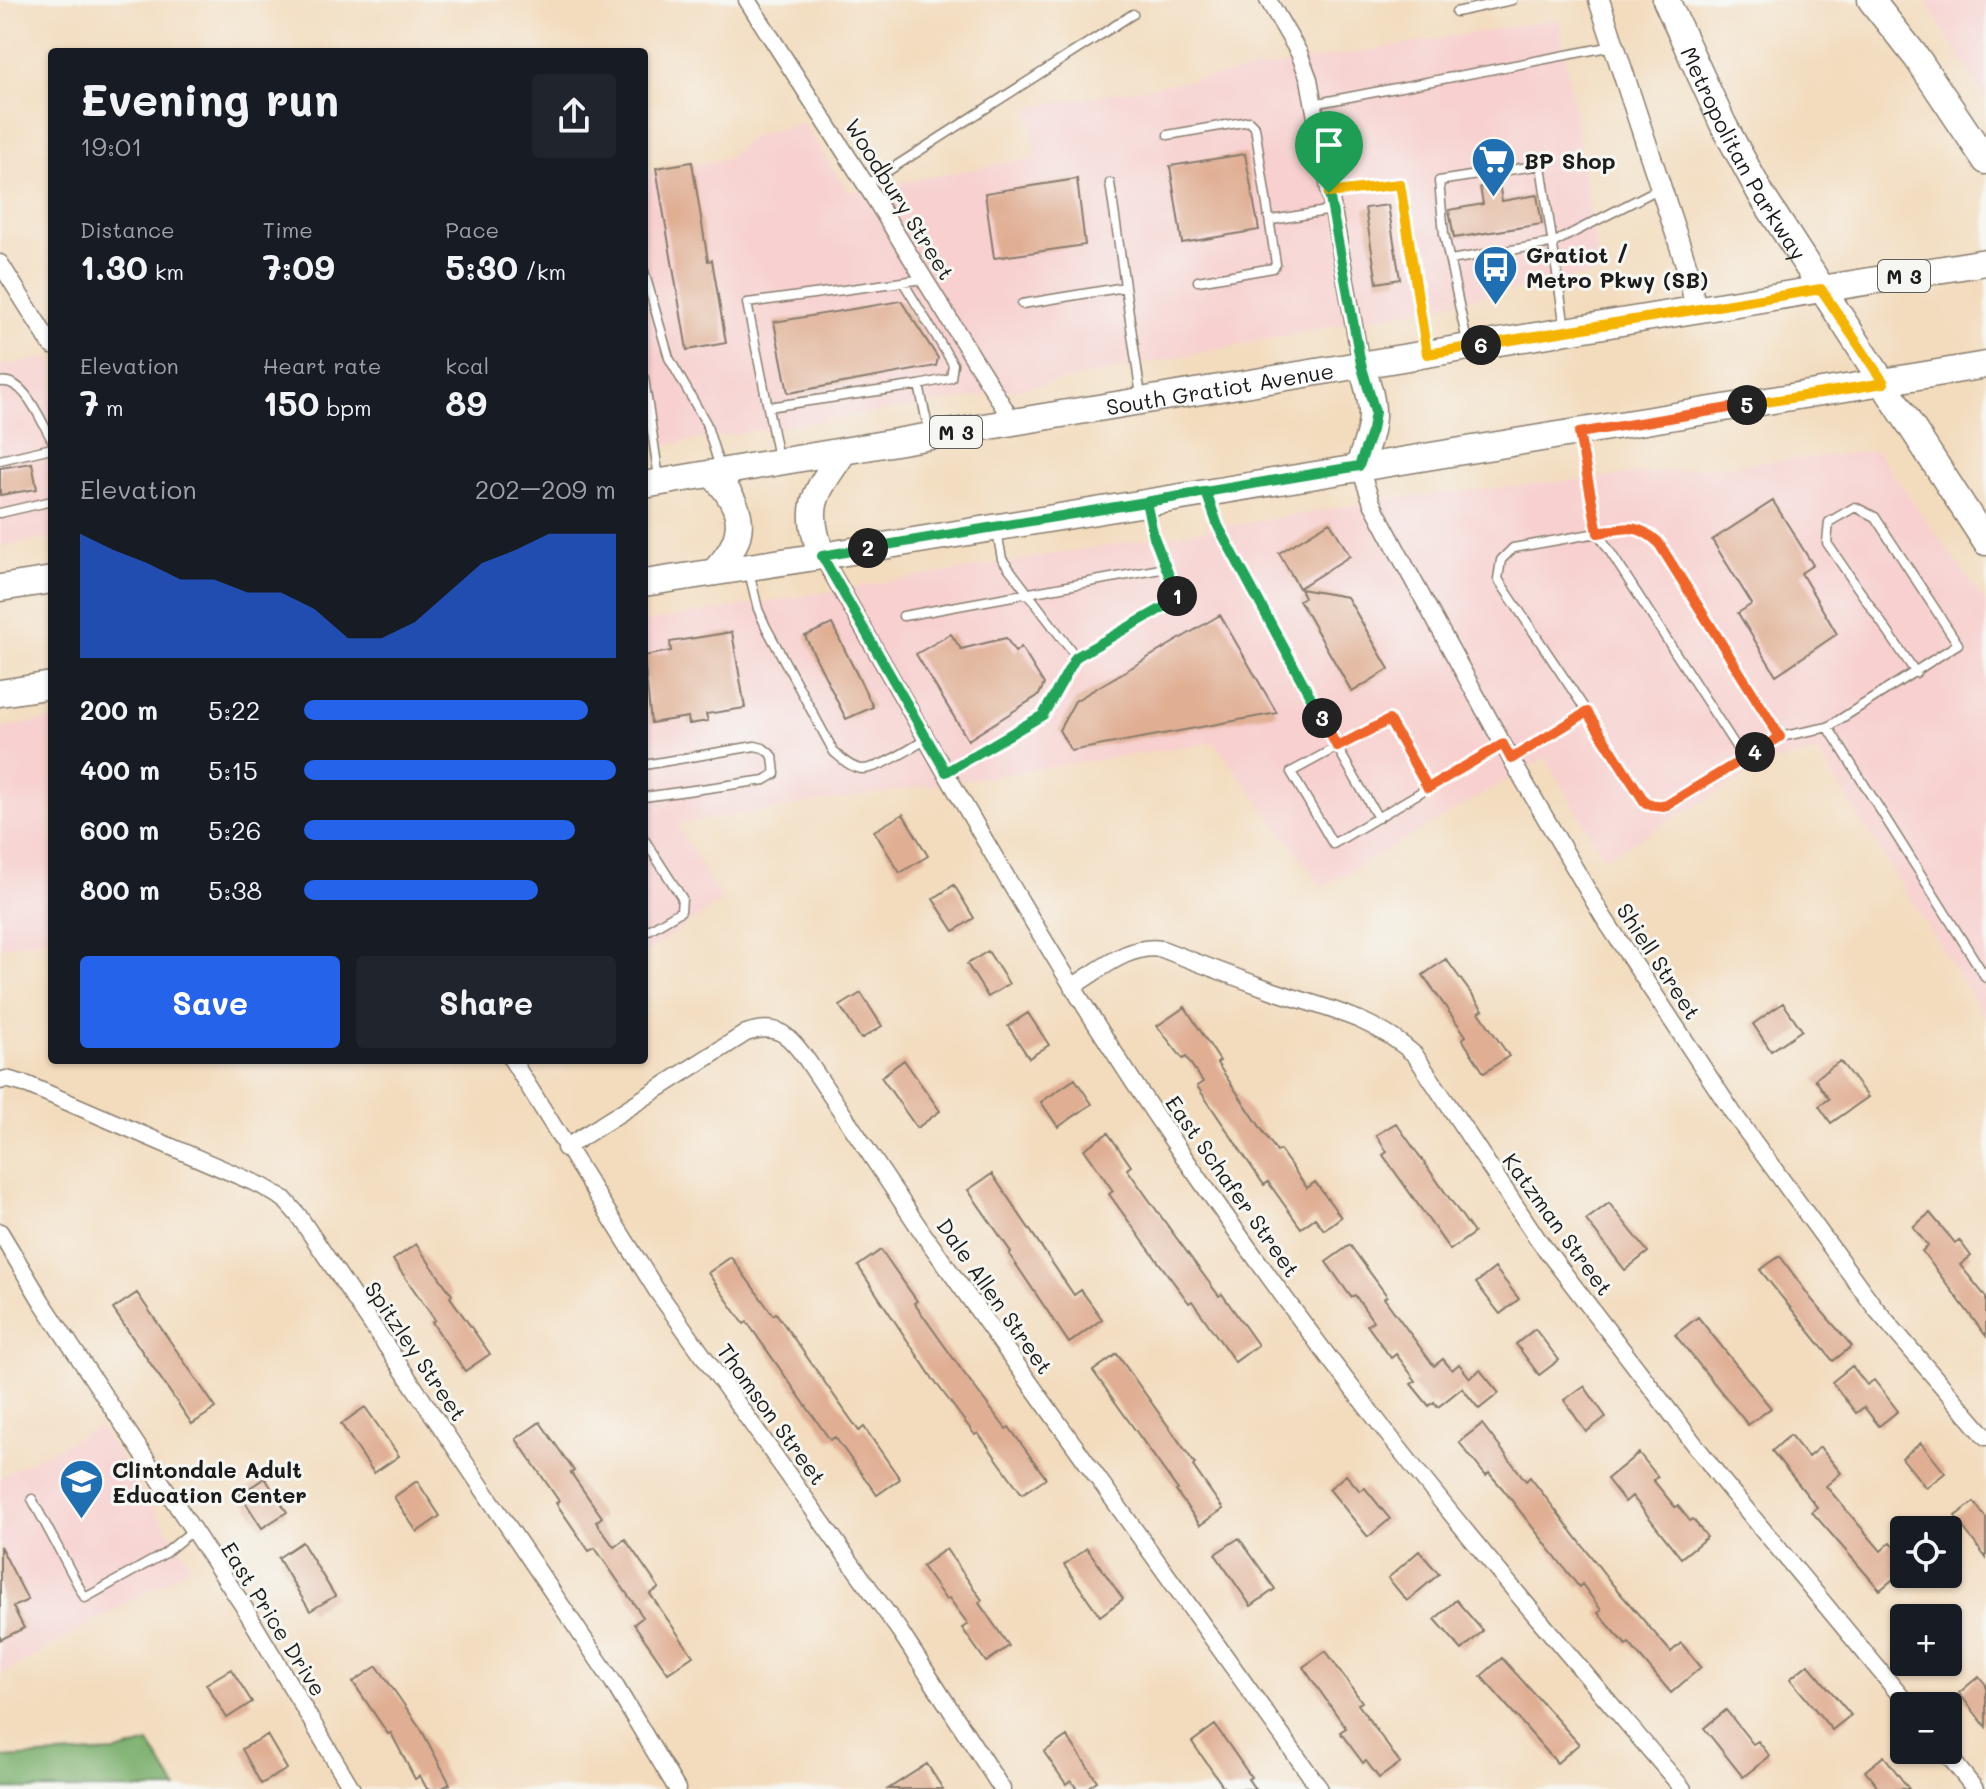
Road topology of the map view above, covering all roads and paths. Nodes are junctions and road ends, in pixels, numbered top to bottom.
1 (747, 0) edge
2 (1268, 0) edge
3 (1512, 0) edge
4 (1599, 0) edge
5 (1666, 0) edge
6 (1871, 0) edge
7 (1456, 12) dead end
8 (1133, 14) dead end
9 (1614, 46) junction
10 (1313, 104) junction
11 (1168, 135) dead end
12 (1986, 161) edge
13 (1110, 183) dead end
14 (866, 185) junction
15 (1661, 188) junction
16 (1331, 202) junction
17 (1272, 220) junction
18 (1553, 243) junction
19 (1450, 260) junction
20 (1986, 262) edge
21 (0, 263) edge
22 (924, 279) junction
23 (1198, 281) dead end
24 (903, 282) junction
25 (648, 285) edge
26 (1125, 287) junction
27 (1821, 289) junction
28 (1022, 304) dead end
29 (1696, 310) junction
30 (1566, 331) junction
31 (48, 340) edge
32 (1468, 347) junction
33 (1427, 354) junction
34 (971, 355) junction
35 (953, 364) junction
36 (1361, 364) junction
37 (1986, 365) edge
38 (0, 382) edge
39 (1884, 383) junction
40 (919, 385) junction
41 (1141, 401) junction
42 (768, 407) junction
43 (1013, 422) junction
44 (648, 427) edge
45 (48, 433) edge
46 (1579, 433) junction
47 (930, 436) junction
48 (48, 449) edge
49 (844, 451) junction
50 (0, 460) edge
51 (779, 463) junction
52 (1359, 466) junction
53 (717, 474) junction
54 (652, 484) edge
55 (1206, 492) junction
56 (48, 502) edge
57 (1146, 502) junction
58 (0, 513) edge
59 (996, 527) junction
60 (1598, 533) junction
61 (1986, 542) edge
62 (822, 556) junction
63 (747, 567) junction
64 (1166, 568) junction
65 (714, 572) junction
66 (48, 581) edge
67 (648, 582) edge
68 (0, 588) edge
69 (1027, 593) junction
70 (903, 616) dead end
71 (1076, 657) junction
72 (1916, 673) junction
73 (48, 686) edge
74 (0, 693) edge
75 (1587, 712) junction
76 (1828, 727) junction
77 (1780, 737) junction
78 (927, 739) junction
79 (1503, 744) junction
80 (1337, 747) junction
81 (1511, 759) junction
82 (1744, 759) junction
83 (648, 764) edge
84 (946, 772) junction
85 (1428, 788) junction
86 (648, 796) edge
87 (1378, 818) junction
88 (648, 845) edge
89 (648, 931) edge
90 (1986, 978) edge
91 (1073, 986) junction
92 (514, 1064) edge
93 (0, 1081) edge
94 (565, 1148) junction
95 (0, 1232) edge
96 (1986, 1437) edge
97 (32, 1499) dead end
98 (193, 1530) junction
99 (1897, 1692) edge
100 (1955, 1764) edge
101 (352, 1789) edge
102 (677, 1789) edge
103 (1002, 1789) edge
104 (1320, 1789) edge
105 (1683, 1789) edge
106 (1975, 1789) edge

1 - 14 street, Woodbury Street
2 - 10 street
3 - 7 lane
4 - 9 street
5 - 27 main road, Metropolitan Parkway
6 - 12 main road
8 - 14 lane
9 - 10 lane
9 - 15 street
10 - 16 street
11 - 17 lane
13 - 26 lane
14 - 22 street, Woodbury Street
15 - 18 lane
15 - 29 street
16 - 17 lane
16 - 33 lane
16 - 36 street
17 - 23 lane
18 - 19 lane
18 - 19 lane
18 - 30 lane
19 - 32 lane
20 - 27 main road, South Gratiot Avenue / M 3
21 - 31 street
22 - 24 lane
22 - 34 street, Woodbury Street
24 - 35 lane
24 - 42 lane
25 - 53 lane
26 - 28 lane
26 - 41 lane
27 - 29 main road, South Gratiot Avenue / M 3
27 - 39 main road, Metropolitan Parkway
29 - 30 main road, South Gratiot Avenue / M 3
30 - 32 main road, South Gratiot Avenue / M 3
32 - 33 main road, South Gratiot Avenue / M 3
33 - 36 main road, South Gratiot Avenue / M 3
34 - 35 lane
34 - 43 street, Woodbury Street
35 - 40 lane
36 - 41 main road, South Gratiot Avenue / M 3
36 - 52 main road
37 - 39 main road
38 - 45 lane
39 - 46 main road
39 - 61 main road, Metropolitan Parkway
40 - 42 lane
40 - 47 lane
41 - 43 main road, South Gratiot Avenue / M 3
42 - 51 lane
43 - 47 main road, South Gratiot Avenue / M 3
44 - 54 lane
46 - 52 main road
46 - 60 lane
47 - 49 main road, South Gratiot Avenue / M 3
48 - 50 lane
49 - 51 main road, South Gratiot Avenue / M 3
49 - 62 main road
51 - 53 main road, South Gratiot Avenue / M 3
52 - 55 main road
52 - 79 street, Shiell Street
53 - 54 main road, South Gratiot Avenue / M 3
53 - 65 main road
55 - 57 main road
55 - 80 lane
56 - 58 lane
57 - 59 main road
57 - 64 lane
59 - 62 main road
59 - 69 lane
60 - 75 lane
60 - 77 lane
60 - 82 lane
62 - 63 main road
62 - 78 street, East Schafer Street
63 - 65 main road
63 - 78 lane
64 - 69 lane
64 - 71 lane
65 - 67 main road
66 - 68 main road
69 - 70 lane
69 - 71 lane
71 - 84 lane
72 - 72 lane
72 - 76 lane
73 - 74 main road
75 - 81 lane
75 - 82 lane
76 - 77 lane
76 - 90 lane
77 - 82 lane
78 - 84 street, East Schafer Street
79 - 81 street, Shiell Street
79 - 85 lane
80 - 85 lane
80 - 87 lane
80 - 87 lane
81 - 96 street, Shiell Street
83 - 86 lane
84 - 91 street, East Schafer Street
85 - 87 lane
88 - 89 lane
91 - 99 street, Katzman Street
91 - 105 street, East Schafer Street
92 - 94 street, Thomson Street
93 - 102 street, Spitzley Street
94 - 103 street, Thomson Street
94 - 104 street, Dale Allen Street
95 - 98 street, East Price Drive
97 - 98 lane
98 - 101 street, East Price Drive
100 - 106 street

